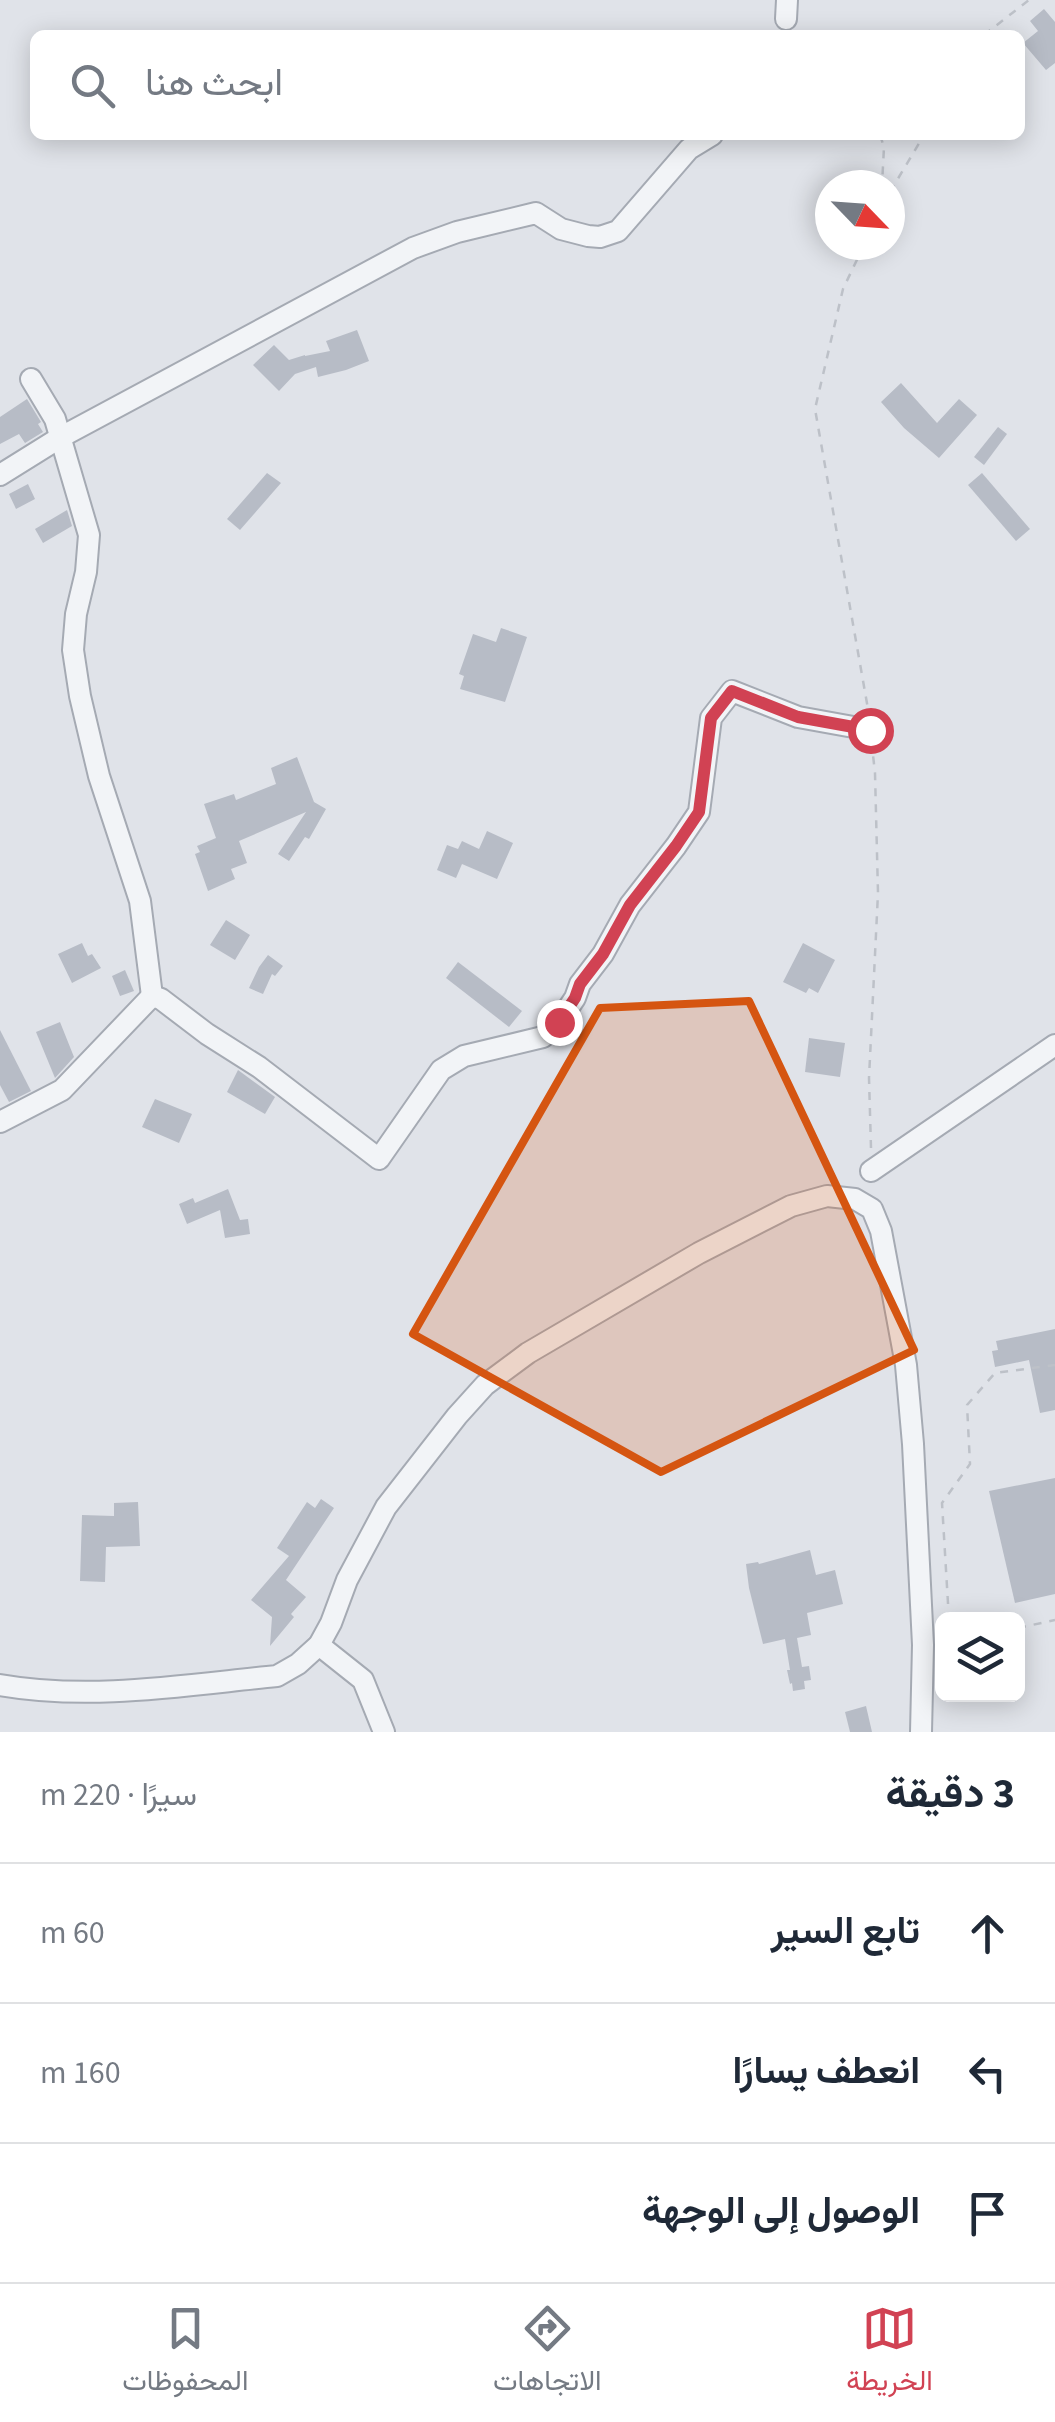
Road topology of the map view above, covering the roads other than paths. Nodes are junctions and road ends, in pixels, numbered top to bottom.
1 (704, 140) edge
2 (31, 378) dead end
3 (61, 438) junction
4 (0, 474) edge
5 (870, 730) dead end
6 (152, 996) junction
7 (1055, 1045) edge
8 (0, 1122) edge
9 (871, 1171) dead end
10 (319, 1646) junction
11 (0, 1685) edge
12 (384, 1732) edge
13 (920, 1732) edge

1 - 3 street
2 - 3 street
3 - 4 street
3 - 6 street
5 - 6 street
6 - 8 street
7 - 9 street
10 - 11 street
10 - 12 street
10 - 13 street

